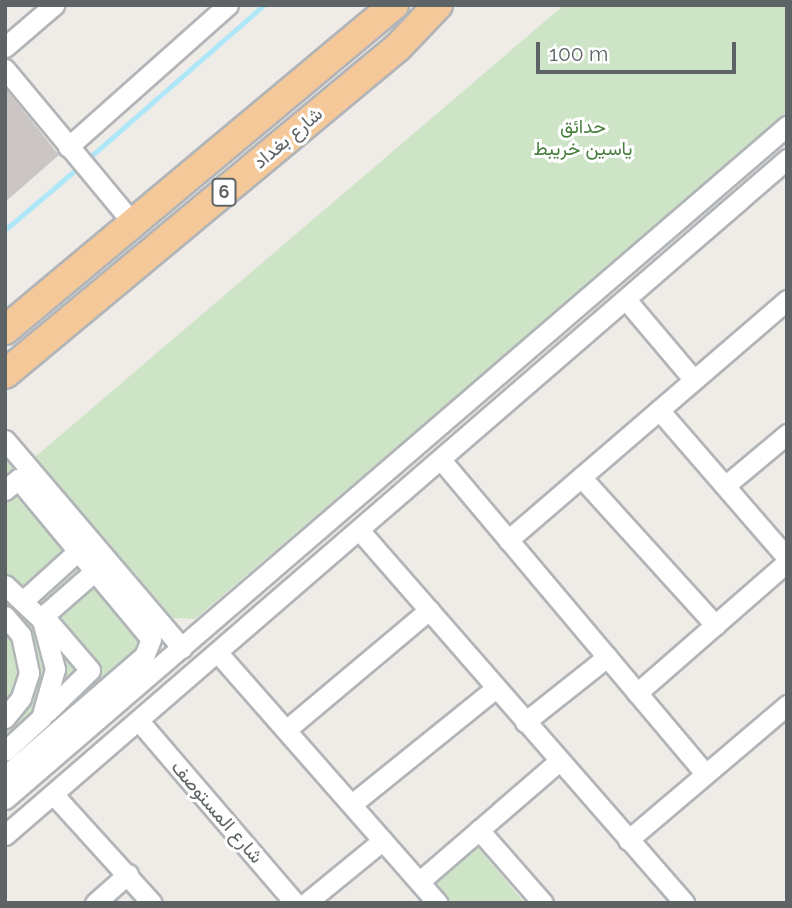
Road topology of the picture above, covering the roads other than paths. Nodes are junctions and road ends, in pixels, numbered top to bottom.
1 (54, 5) edge
2 (228, 5) edge
3 (438, 5) edge
4 (456, 5) edge
5 (387, 9) edge
6 (5, 47) edge
7 (398, 47) junction
8 (5, 69) edge
9 (787, 126) edge
10 (72, 152) junction
11 (786, 163) edge
12 (131, 221) junction
13 (787, 300) edge
14 (628, 302) junction
15 (5, 330) edge
16 (5, 374) edge
17 (694, 380) junction
18 (659, 410) junction
19 (787, 434) edge
20 (5, 440) edge
21 (442, 461) junction
22 (581, 477) junction
23 (726, 485) junction
24 (5, 490) edge
25 (360, 531) junction
26 (508, 540) junction
27 (79, 550) junction
28 (293, 553) junction
29 (787, 560) edge
30 (5, 570) edge
31 (96, 570) junction
32 (310, 574) junction
33 (5, 584) edge
34 (33, 606) junction
35 (429, 610) junction
36 (8, 623) edge
37 (715, 625) junction
38 (182, 648) junction
39 (218, 653) junction
40 (607, 657) junction
41 (496, 688) junction
42 (637, 692) junction
43 (787, 705) edge
44 (41, 718) junction
45 (5, 719) edge
46 (139, 721) junction
47 (525, 722) junction
48 (286, 730) junction
49 (13, 747) edge
50 (559, 761) junction
51 (706, 774) junction
52 (5, 776) edge
53 (53, 794) junction
54 (5, 799) edge
55 (352, 804) junction
56 (480, 830) junction
57 (5, 835) edge
58 (383, 840) junction
59 (628, 840) junction
60 (128, 874) junction
61 (420, 881) junction
62 (95, 903) edge
63 (152, 903) edge
64 (295, 903) edge
65 (306, 903) edge
66 (438, 903) edge
67 (543, 903) edge
68 (684, 903) edge

1 - 6 street
2 - 10 street
3 - 7 highway, شارع بغداد / 6
4 - 7 highway
5 - 12 highway, شارع بغداد / 6
7 - 16 highway, شارع بغداد / 6
8 - 10 street
9 - 28 street
10 - 12 street
11 - 14 street
12 - 15 highway, شارع بغداد / 6
13 - 17 street
14 - 17 street
14 - 21 street
17 - 18 street
18 - 22 street
18 - 23 street
19 - 23 street
20 - 38 street
21 - 25 street
21 - 26 street
22 - 26 street
22 - 37 street
23 - 29 street
24 - 27 street
25 - 32 street
25 - 35 street
26 - 40 street
27 - 31 street
27 - 34 street
28 - 32 street
28 - 38 street
29 - 37 street
30 - 34 street
31 - 34 street
31 - 52 street
32 - 39 street
33 - 34 street
34 - 36 street
34 - 44 street
34 - 44 street
35 - 41 street
35 - 48 street
36 - 45 street
37 - 42 street
38 - 54 street
39 - 46 street
39 - 48 street
40 - 42 street
40 - 47 street
41 - 47 street
41 - 55 street
42 - 51 street
43 - 51 street
44 - 49 street
45 - 49 street
46 - 53 street
46 - 64 street, شارع المستوصف
47 - 50 street
48 - 55 street
50 - 56 street
50 - 59 street
51 - 59 street
53 - 57 street
53 - 60 street
55 - 58 street
56 - 61 street
56 - 67 street
58 - 61 street
58 - 65 street
59 - 68 street
60 - 62 street
60 - 63 street
61 - 66 street

